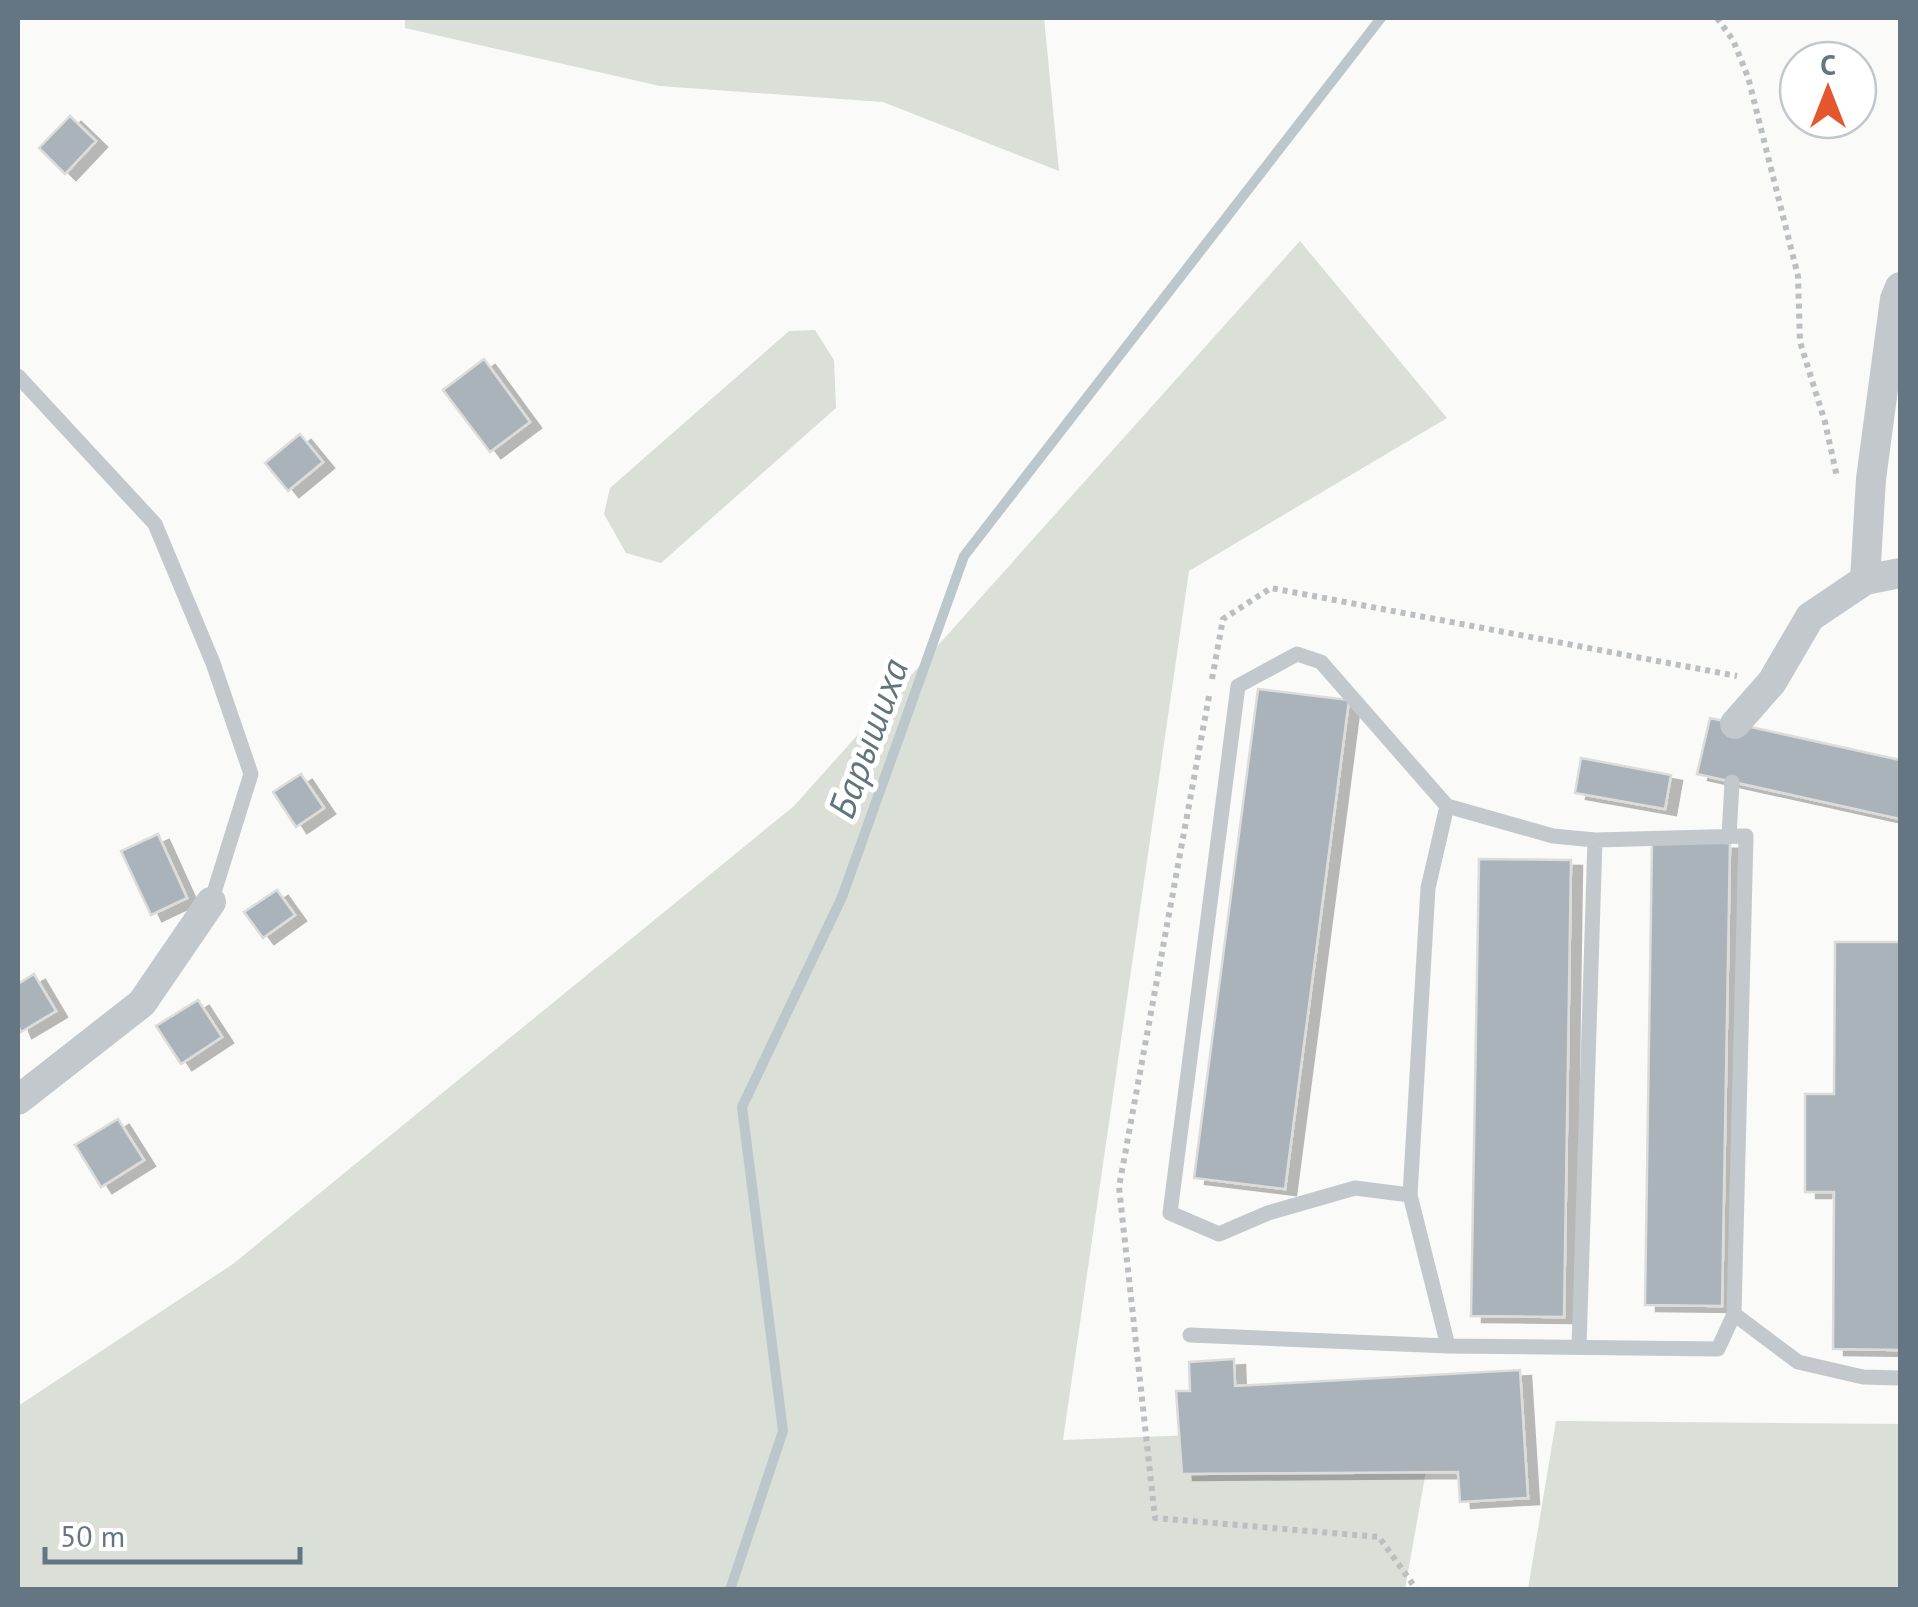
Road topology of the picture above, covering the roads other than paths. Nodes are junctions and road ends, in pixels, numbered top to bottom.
1 (1900, 288) edge
2 (18, 376) edge
3 (1900, 573) edge
4 (1865, 580) junction
5 (1736, 724) dead end
6 (1732, 782) dead end
7 (1446, 806) junction
8 (1729, 837) junction
9 (1595, 840) junction
10 (211, 902) joint
11 (18, 1100) edge
12 (1410, 1195) junction
13 (1734, 1314) junction
14 (1190, 1336) dead end
15 (1448, 1346) junction
16 (1579, 1348) junction
17 (1900, 1378) edge

1 - 4 street
2 - 10 lane
3 - 4 street
4 - 5 street
6 - 8 lane
7 - 9 lane
7 - 12 lane
7 - 12 lane
8 - 9 lane
8 - 13 lane
9 - 16 lane
10 - 11 street
12 - 15 lane
13 - 16 lane
13 - 17 lane
14 - 15 lane
15 - 16 lane

